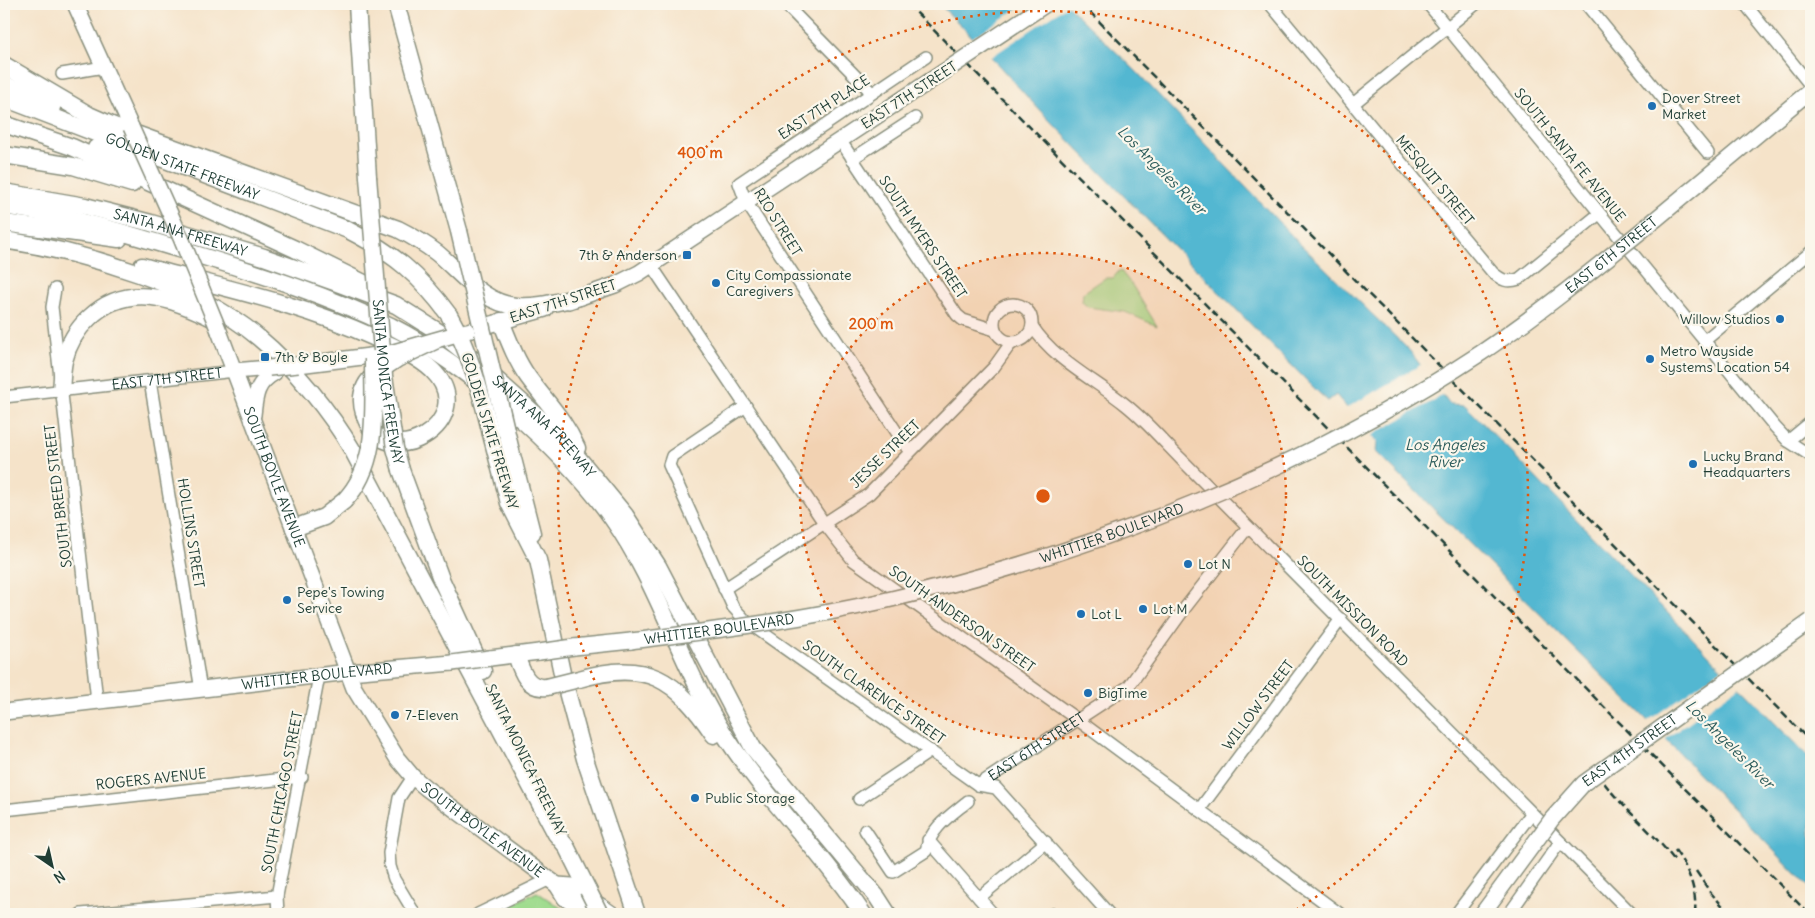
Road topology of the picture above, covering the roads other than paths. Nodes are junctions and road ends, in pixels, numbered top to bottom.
1 (75, 4) edge
2 (349, 4) edge
3 (357, 4) edge
4 (397, 4) edge
5 (785, 4) edge
6 (1046, 4) edge
7 (1270, 4) edge
8 (1428, 4) edge
9 (1476, 4) edge
10 (1586, 4) edge
11 (1745, 4) edge
12 (1447, 27) junction
13 (926, 57) dead end
14 (4, 65) edge
15 (104, 67) junction
16 (62, 74) dead end
17 (4, 84) edge
18 (1811, 86) edge
19 (1811, 90) edge
20 (872, 93) junction
21 (4, 98) edge
22 (1353, 104) junction
23 (364, 116) junction
24 (4, 118) edge
25 (915, 118) dead end
26 (4, 124) edge
27 (105, 138) junction
28 (840, 140) junction
29 (794, 144) junction
30 (1708, 153) dead end
31 (4, 155) edge
32 (852, 159) junction
33 (806, 162) junction
34 (739, 183) joint
35 (4, 192) edge
36 (259, 196) junction
37 (180, 197) junction
38 (746, 202) junction
39 (4, 206) edge
40 (1599, 214) junction
41 (4, 223) edge
42 (4, 240) edge
43 (168, 246) junction
44 (62, 252) junction
45 (1811, 252) edge
46 (652, 265) junction
47 (375, 275) junction
48 (55, 289) dead end
49 (580, 297) junction
50 (396, 305) junction
51 (996, 314) junction
52 (501, 321) junction
53 (975, 322) junction
54 (1032, 326) junction
55 (998, 334) junction
56 (435, 341) junction
57 (1018, 341) junction
58 (1704, 341) junction
59 (1043, 342) junction
60 (1002, 356) junction
61 (282, 368) junction
62 (235, 371) junction
63 (150, 381) junction
64 (61, 391) junction
65 (4, 397) edge
66 (1397, 402) joint
67 (746, 406) junction
68 (253, 419) junction
69 (1811, 422) edge
70 (1788, 440) junction
71 (909, 451) junction
72 (1811, 456) edge
73 (585, 466) junction
74 (824, 523) junction
75 (1248, 527) junction
76 (294, 528) junction
77 (538, 560) junction
78 (724, 589) junction
79 (1341, 619) junction
80 (1811, 621) edge
81 (516, 655) junction
82 (349, 672) junction
83 (319, 676) junction
84 (201, 690) junction
85 (97, 700) junction
86 (4, 712) edge
87 (1078, 720) junction
88 (931, 750) junction
89 (751, 774) junction
90 (302, 777) junction
91 (413, 777) junction
92 (978, 785) junction
93 (860, 799) dead end
94 (968, 800) dead end
95 (4, 810) edge
96 (1199, 810) junction
97 (1531, 814) junction
98 (865, 830) dead end
99 (928, 840) junction
100 (1046, 842) junction
101 (1560, 842) junction
102 (566, 846) junction
103 (553, 882) junction
104 (278, 896) junction
105 (979, 898) junction
106 (81, 914) edge
107 (278, 914) edge
108 (415, 914) edge
109 (478, 914) edge
110 (588, 914) edge
111 (600, 914) edge
112 (612, 914) edge
113 (637, 914) edge
114 (863, 914) edge
115 (888, 914) edge
116 (993, 914) edge
117 (1108, 914) edge
118 (1340, 914) edge
119 (1456, 914) edge
120 (1482, 914) edge
121 (1509, 914) edge
122 (1632, 914) edge

1 - 15 main road, SOUTH BOYLE AVENUE
2 - 23 highway
3 - 23 highway, SANTA MONICA FREEWAY
4 - 77 highway, bridge
5 - 20 street
6 - 28 main road, EAST 7TH STREET, bridge
7 - 22 street, MESQUIT STREET
8 - 12 street, SOUTH SANTA FE AVENUE
9 - 12 street
10 - 30 street
11 - 18 street
12 - 22 street
12 - 40 street, SOUTH SANTA FE AVENUE
13 - 20 street, EAST 7TH PLACE
14 - 49 highway
15 - 16 street
15 - 62 main road, SOUTH BOYLE AVENUE, bridge
17 - 27 highway
19 - 66 main road, EAST 6TH STREET, bridge
20 - 29 street, EAST 7TH PLACE
21 - 27 highway, GOLDEN STATE FREEWAY
22 - 40 street, MESQUIT STREET
23 - 47 highway, SANTA MONICA FREEWAY, bridge
24 - 36 highway
25 - 32 street
26 - 37 highway
27 - 36 highway, GOLDEN STATE FREEWAY
28 - 32 street, SOUTH MYERS STREET
28 - 33 main road, EAST 7TH STREET
29 - 33 street
29 - 34 street, EAST 7TH PLACE
31 - 37 highway
32 - 53 street, SOUTH MYERS STREET
33 - 38 main road, EAST 7TH STREET
34 - 38 street, RIO STREET
35 - 50 highway, SANTA ANA FREEWAY
36 - 77 highway, GOLDEN STATE FREEWAY, bridge
37 - 50 highway
38 - 46 main road, EAST 7TH STREET
38 - 71 street, RIO STREET
39 - 43 highway, SANTA ANA FREEWAY
40 - 58 street, SOUTH SANTA FE AVENUE
41 - 43 highway
42 - 44 highway
43 - 89 highway, SANTA ANA FREEWAY
44 - 56 highway, bridge
44 - 61 highway
45 - 58 street
46 - 49 main road, EAST 7TH STREET
46 - 67 street, SOUTH ANDERSON STREET
47 - 76 highway, bridge
47 - 102 highway, SANTA MONICA FREEWAY, bridge
48 - 64 street, SOUTH BREED STREET
49 - 52 main road, EAST 7TH STREET
50 - 73 highway, SANTA ANA FREEWAY
51 - 53 street
51 - 54 street
51 - 55 street
52 - 56 main road, EAST 7TH STREET, bridge
52 - 73 highway
53 - 55 street, SOUTH MYERS STREET
54 - 57 street
54 - 59 street, SOUTH MISSION ROAD
55 - 57 street
55 - 60 street
56 - 61 main road, EAST 7TH STREET, bridge
57 - 59 street
57 - 60 street, JESSE STREET
58 - 70 street, SOUTH SANTA FE AVENUE
59 - 75 street, SOUTH MISSION ROAD
60 - 71 street, JESSE STREET
61 - 62 main road, EAST 7TH STREET
61 - 64 highway
61 - 68 main road
61 - 102 highway
62 - 63 street, EAST 7TH STREET
62 - 68 main road, SOUTH BOYLE AVENUE
63 - 64 street, EAST 7TH STREET
63 - 84 street, HOLLINS STREET
64 - 65 street, EAST 7TH STREET
64 - 85 street, SOUTH BREED STREET
66 - 81 main road, WHITTIER BOULEVARD, bridge
67 - 74 street, SOUTH ANDERSON STREET
67 - 78 street, SOUTH CLARENCE STREET
68 - 76 main road, SOUTH BOYLE AVENUE
69 - 70 street
70 - 72 street, SOUTH SANTA FE AVENUE
71 - 74 street, JESSE STREET
73 - 115 highway, SANTA ANA FREEWAY
74 - 78 street, JESSE STREET
74 - 87 street, SOUTH ANDERSON STREET
75 - 79 street, SOUTH MISSION ROAD
75 - 87 street, EAST 6TH STREET
76 - 82 main road, SOUTH BOYLE AVENUE
77 - 113 highway, GOLDEN STATE FREEWAY
78 - 88 street, SOUTH CLARENCE STREET
79 - 96 street, WILLOW STREET
79 - 97 street, SOUTH MISSION ROAD
80 - 120 main road, EAST 4TH STREET, bridge
81 - 82 main road, WHITTIER BOULEVARD, bridge
81 - 89 highway, bridge
82 - 83 main road, WHITTIER BOULEVARD
82 - 91 main road, SOUTH BOYLE AVENUE
83 - 84 main road, WHITTIER BOULEVARD
83 - 90 street, SOUTH CHICAGO STREET
84 - 85 main road, WHITTIER BOULEVARD
85 - 86 main road, WHITTIER BOULEVARD
87 - 92 street, EAST 6TH STREET
87 - 96 street, SOUTH ANDERSON STREET
88 - 92 street, SOUTH CLARENCE STREET
88 - 93 street
89 - 114 highway, SANTA ANA FREEWAY
90 - 95 street, ROGERS AVENUE
90 - 104 street, SOUTH CHICAGO STREET
91 - 103 main road, SOUTH BOYLE AVENUE
91 - 108 street
92 - 100 street, SOUTH CLARENCE STREET
94 - 99 street
96 - 118 street, SOUTH ANDERSON STREET
97 - 101 street, SOUTH MISSION ROAD
97 - 119 street
98 - 99 street
99 - 105 street
100 - 105 street
100 - 117 street, SOUTH CLARENCE STREET
101 - 121 street
101 - 122 street, SOUTH MISSION ROAD
102 - 111 highway, bridge
103 - 109 street
103 - 110 main road, SOUTH BOYLE AVENUE
103 - 112 main road, SOUTH BOYLE AVENUE
104 - 106 street
104 - 107 street, SOUTH CHICAGO STREET
105 - 116 street

